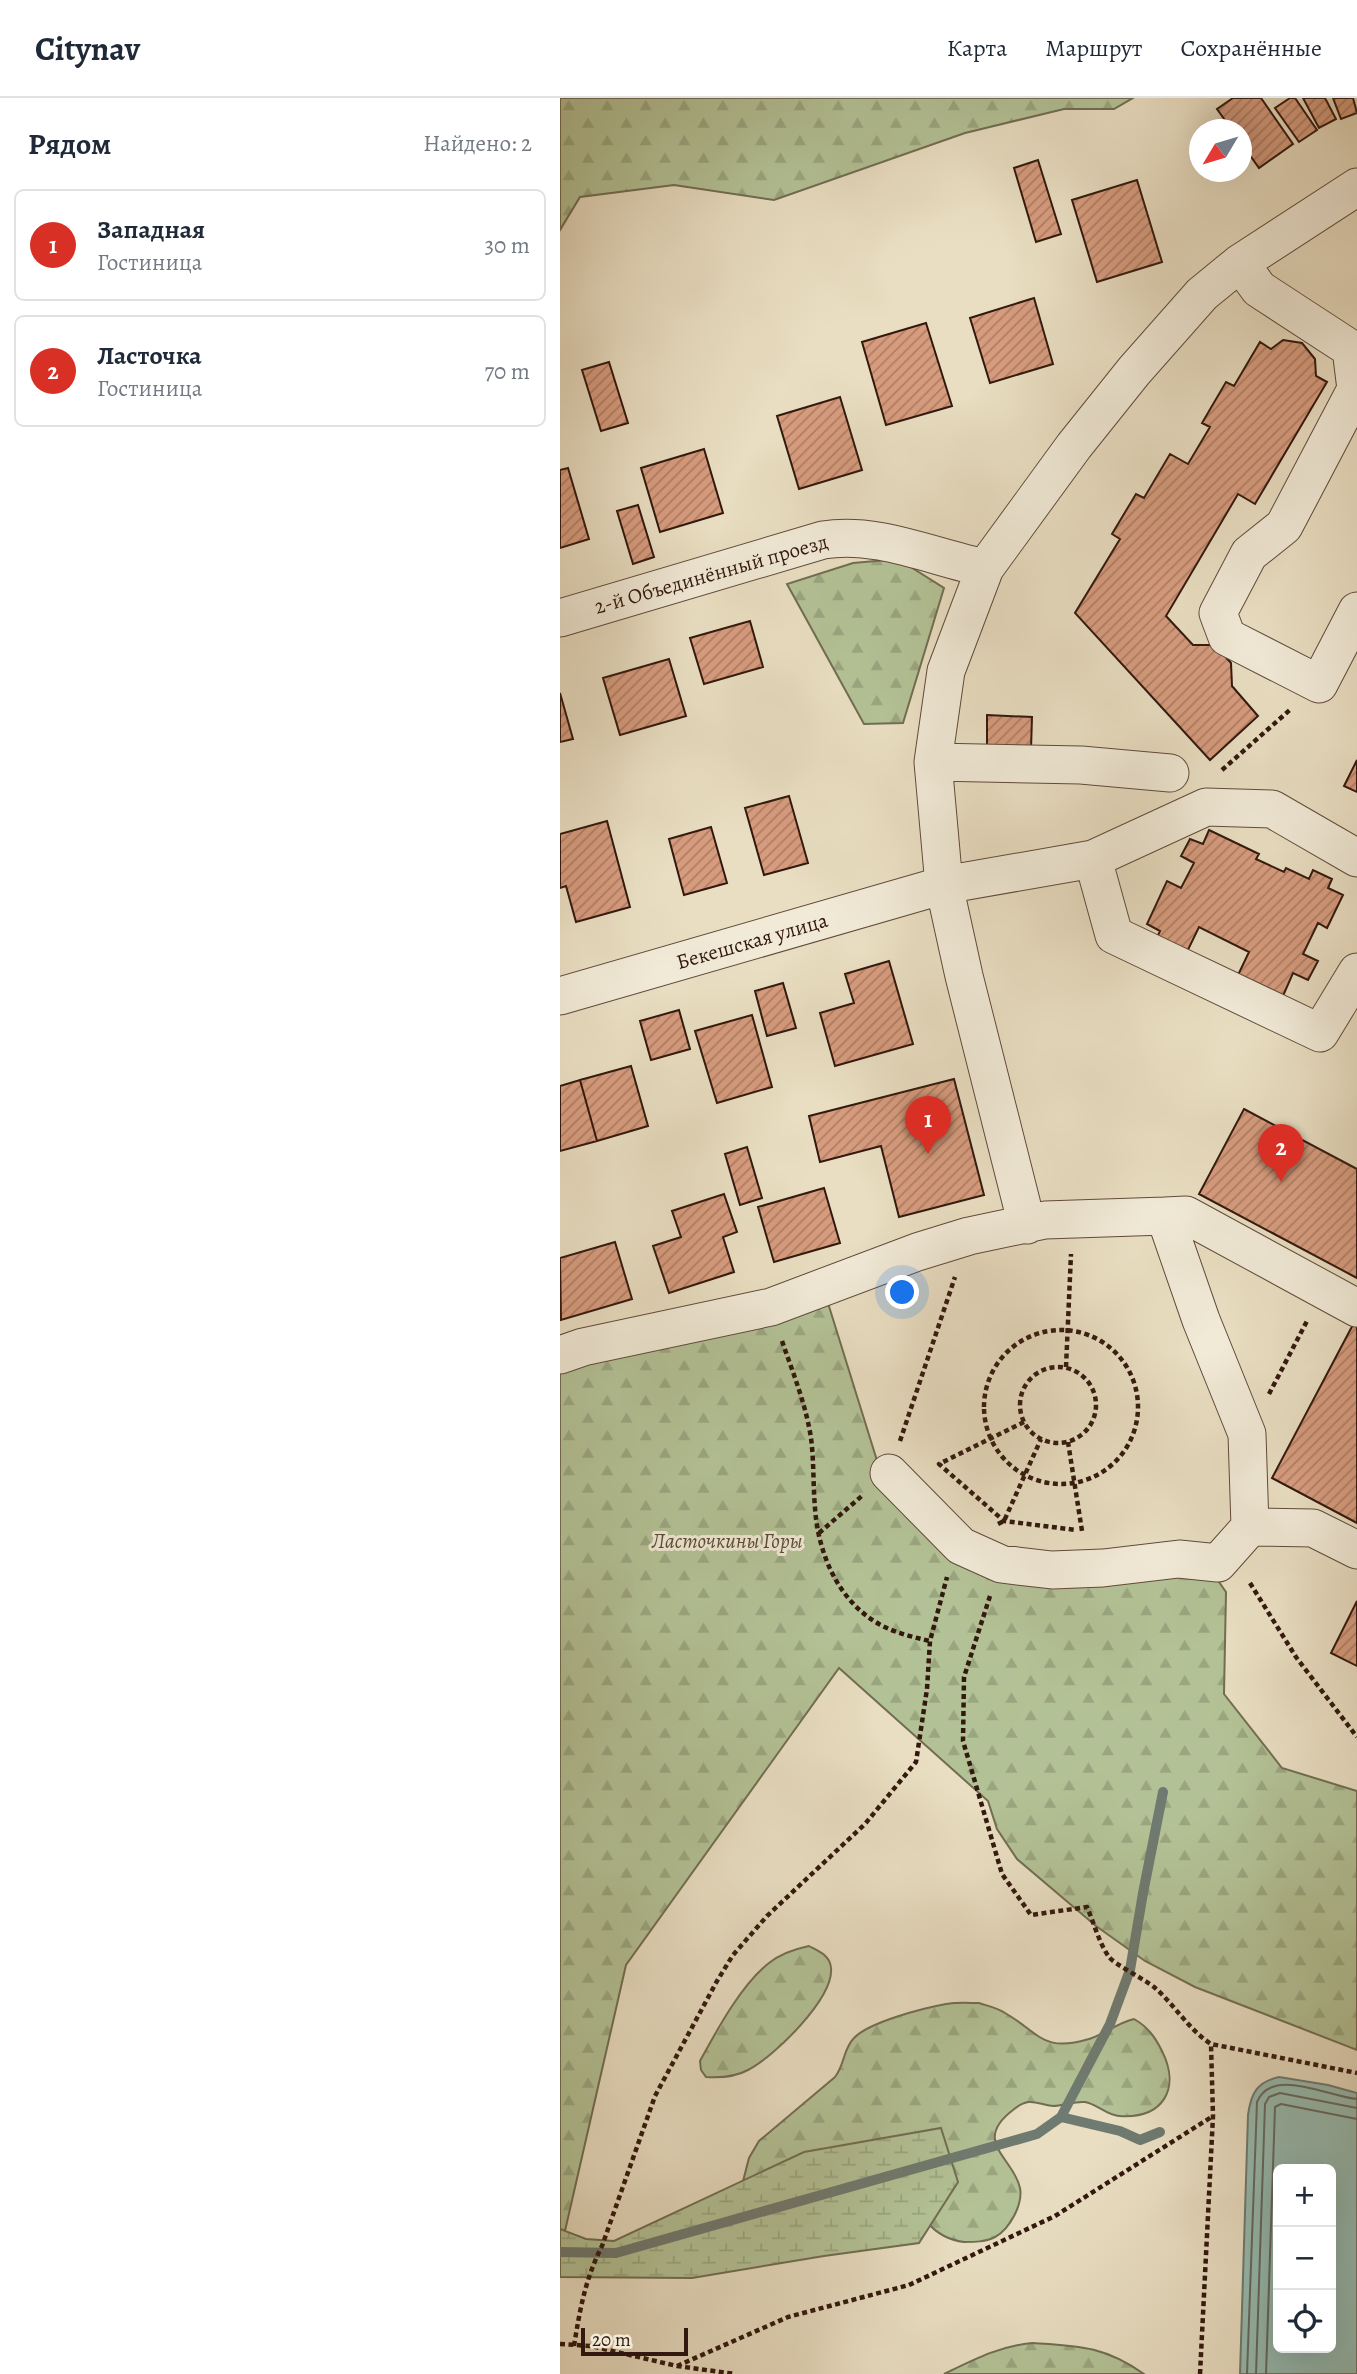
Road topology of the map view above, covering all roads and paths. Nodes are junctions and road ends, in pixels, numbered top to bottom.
1 (1357, 187) edge
2 (1240, 264) junction
3 (1354, 349) edge
4 (985, 568) junction
5 (1357, 611) edge
6 (560, 618) edge
7 (1318, 684) junction
8 (933, 762) junction
9 (1170, 773) joint
10 (1357, 858) edge
11 (1093, 859) junction
12 (944, 885) junction
13 (1357, 972) edge
14 (560, 996) edge
15 (1165, 1216) junction
16 (1036, 1223) junction
17 (968, 1236) junction
18 (771, 1307) junction
19 (1357, 1308) edge
20 (1069, 1330) junction
21 (1300, 1335) dead end
22 (560, 1355) edge
23 (1066, 1367) junction
24 (1024, 1422) junction
25 (1247, 1434) junction
26 (1041, 1439) junction
27 (991, 1440) junction
28 (1068, 1442) junction
29 (889, 1473) junction
30 (1024, 1476) junction
31 (1074, 1484) junction
32 (1004, 1521) junction
33 (1250, 1527) junction
34 (1082, 1531) junction
35 (1096, 1531) dead end
36 (819, 1534) junction
37 (961, 1546) junction
38 (1357, 1550) edge
39 (1219, 1563) junction
40 (1001, 1564) junction
41 (930, 1641) junction
42 (1357, 1737) edge
43 (1212, 2044) junction
44 (1357, 2073) edge
45 (1213, 2116) junction
46 (560, 2344) edge
47 (574, 2346) junction
48 (677, 2366) junction
49 (735, 2374) edge
50 (1200, 2374) edge

1 - 2 street
2 - 3 street
2 - 4 street
3 - 7 street
4 - 6 street, 2-й Объединённый проезд
4 - 8 street
5 - 7 street
7 - 9 path
8 - 9 street
8 - 12 street
10 - 11 street, Бекешская улица
11 - 12 street, Бекешская улица
11 - 13 street
12 - 14 street, Бекешская улица
12 - 16 street
15 - 16 street
15 - 19 street
15 - 25 street
16 - 17 street
16 - 20 path
17 - 18 street
17 - 29 path
18 - 22 street
18 - 36 path
20 - 23 path
20 - 27 path
20 - 31 path
21 - 25 path
23 - 24 path
23 - 28 path
24 - 26 path
24 - 27 path
25 - 33 street
26 - 28 path
26 - 30 path
27 - 30 path
27 - 32 path
28 - 31 path
29 - 36 path
29 - 37 street
30 - 31 path
30 - 32 path
31 - 34 path
32 - 34 path
32 - 37 path
33 - 38 street
33 - 39 street
34 - 35 path
36 - 41 path
37 - 40 street
37 - 41 path
39 - 40 street
39 - 42 path
40 - 43 path
41 - 47 path
43 - 44 path
43 - 45 path
45 - 48 path
45 - 50 path
46 - 47 path
47 - 48 path
48 - 49 path

